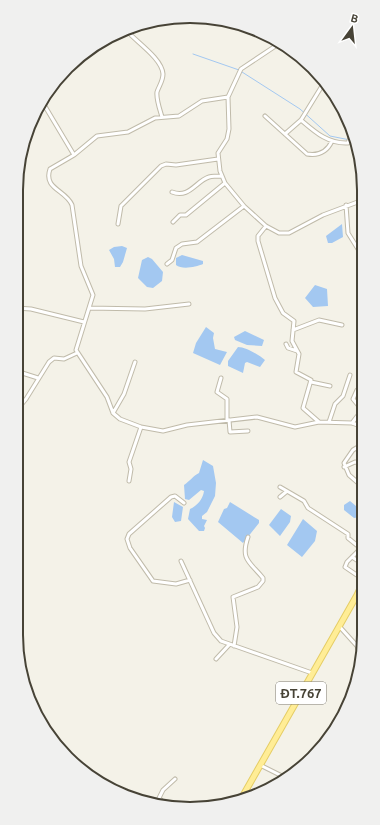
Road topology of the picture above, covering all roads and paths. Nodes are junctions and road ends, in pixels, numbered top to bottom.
1 (130, 35) edge
2 (276, 46) edge
3 (321, 87) edge
4 (228, 97) junction
5 (45, 106) edge
6 (265, 116) dead end
7 (162, 117) junction
8 (301, 120) junction
9 (285, 134) junction
10 (349, 140) edge
11 (332, 141) junction
12 (74, 155) junction
13 (218, 159) junction
14 (222, 176) junction
15 (225, 183) junction
16 (172, 192) dead end
17 (357, 202) edge
18 (346, 205) junction
19 (244, 206) junction
20 (173, 222) dead end
21 (118, 224) dead end
22 (266, 226) junction
23 (357, 247) edge
24 (167, 264) dead end
25 (189, 304) dead end
26 (90, 308) junction
27 (23, 309) edge
28 (84, 322) junction
29 (342, 325) dead end
30 (293, 330) junction
31 (286, 344) dead end
32 (297, 351) junction
33 (77, 353) junction
34 (135, 362) dead end
35 (23, 373) edge
36 (350, 375) dead end
37 (38, 378) junction
38 (221, 378) dead end
39 (311, 382) junction
40 (330, 386) dead end
41 (357, 390) dead end
42 (23, 403) edge
43 (357, 403) edge
44 (113, 413) junction
45 (357, 416) edge
46 (264, 418) junction
47 (228, 420) junction
48 (319, 422) junction
49 (330, 422) junction
50 (263, 423) dead end
51 (352, 423) junction
52 (357, 425) edge
53 (141, 427) junction
54 (248, 431) dead end
55 (357, 448) edge
56 (357, 462) edge
57 (344, 467) junction
58 (129, 481) dead end
59 (357, 482) edge
60 (280, 487) dead end
61 (286, 492) junction
62 (280, 497) dead end
63 (184, 502) dead end
64 (248, 537) dead end
65 (357, 546) edge
66 (357, 554) edge
67 (352, 557) junction
68 (181, 561) dead end
69 (357, 561) edge
70 (357, 575) edge
71 (190, 580) junction
72 (357, 595) edge
73 (339, 626) junction
74 (229, 645) junction
75 (234, 646) junction
76 (357, 646) edge
77 (216, 659) dead end
78 (312, 673) junction
79 (260, 765) junction
80 (281, 775) edge
81 (175, 779) dead end
82 (245, 792) edge
83 (161, 800) edge

1 - 7 street
2 - 4 street
3 - 8 street
4 - 7 street
4 - 13 street
5 - 12 street
6 - 9 street
7 - 12 street
8 - 9 street
8 - 11 street
9 - 11 street
10 - 11 street
12 - 26 street
13 - 14 street
13 - 21 street
14 - 15 street
14 - 16 street
15 - 19 street
15 - 20 street
17 - 18 street
18 - 22 street
18 - 23 street
19 - 22 street
19 - 24 street
22 - 30 street
25 - 26 street
26 - 28 street
27 - 28 street
28 - 33 street
29 - 30 street
30 - 32 street
31 - 32 street
32 - 39 street
33 - 37 street
33 - 44 street
34 - 44 street
35 - 37 street
36 - 49 street
37 - 42 street
38 - 47 street
39 - 40 street
39 - 48 street
41 - 43 street
44 - 53 street
45 - 51 street
46 - 47 street
46 - 48 street
46 - 50 street
47 - 53 street
47 - 54 street
48 - 49 street
49 - 51 street
51 - 52 street
53 - 58 street
55 - 57 street
56 - 57 street
57 - 59 street
60 - 61 street
61 - 62 street
61 - 65 street
63 - 71 street
64 - 75 street
66 - 67 street
67 - 69 street
67 - 70 street
68 - 71 street
71 - 74 street
72 - 73 main road, ĐT.767
73 - 76 street
73 - 78 main road, ĐT.767
74 - 75 street
74 - 77 street
75 - 78 street
78 - 79 main road, ĐT.767
79 - 80 street
79 - 82 main road, ĐT.767
81 - 83 street

